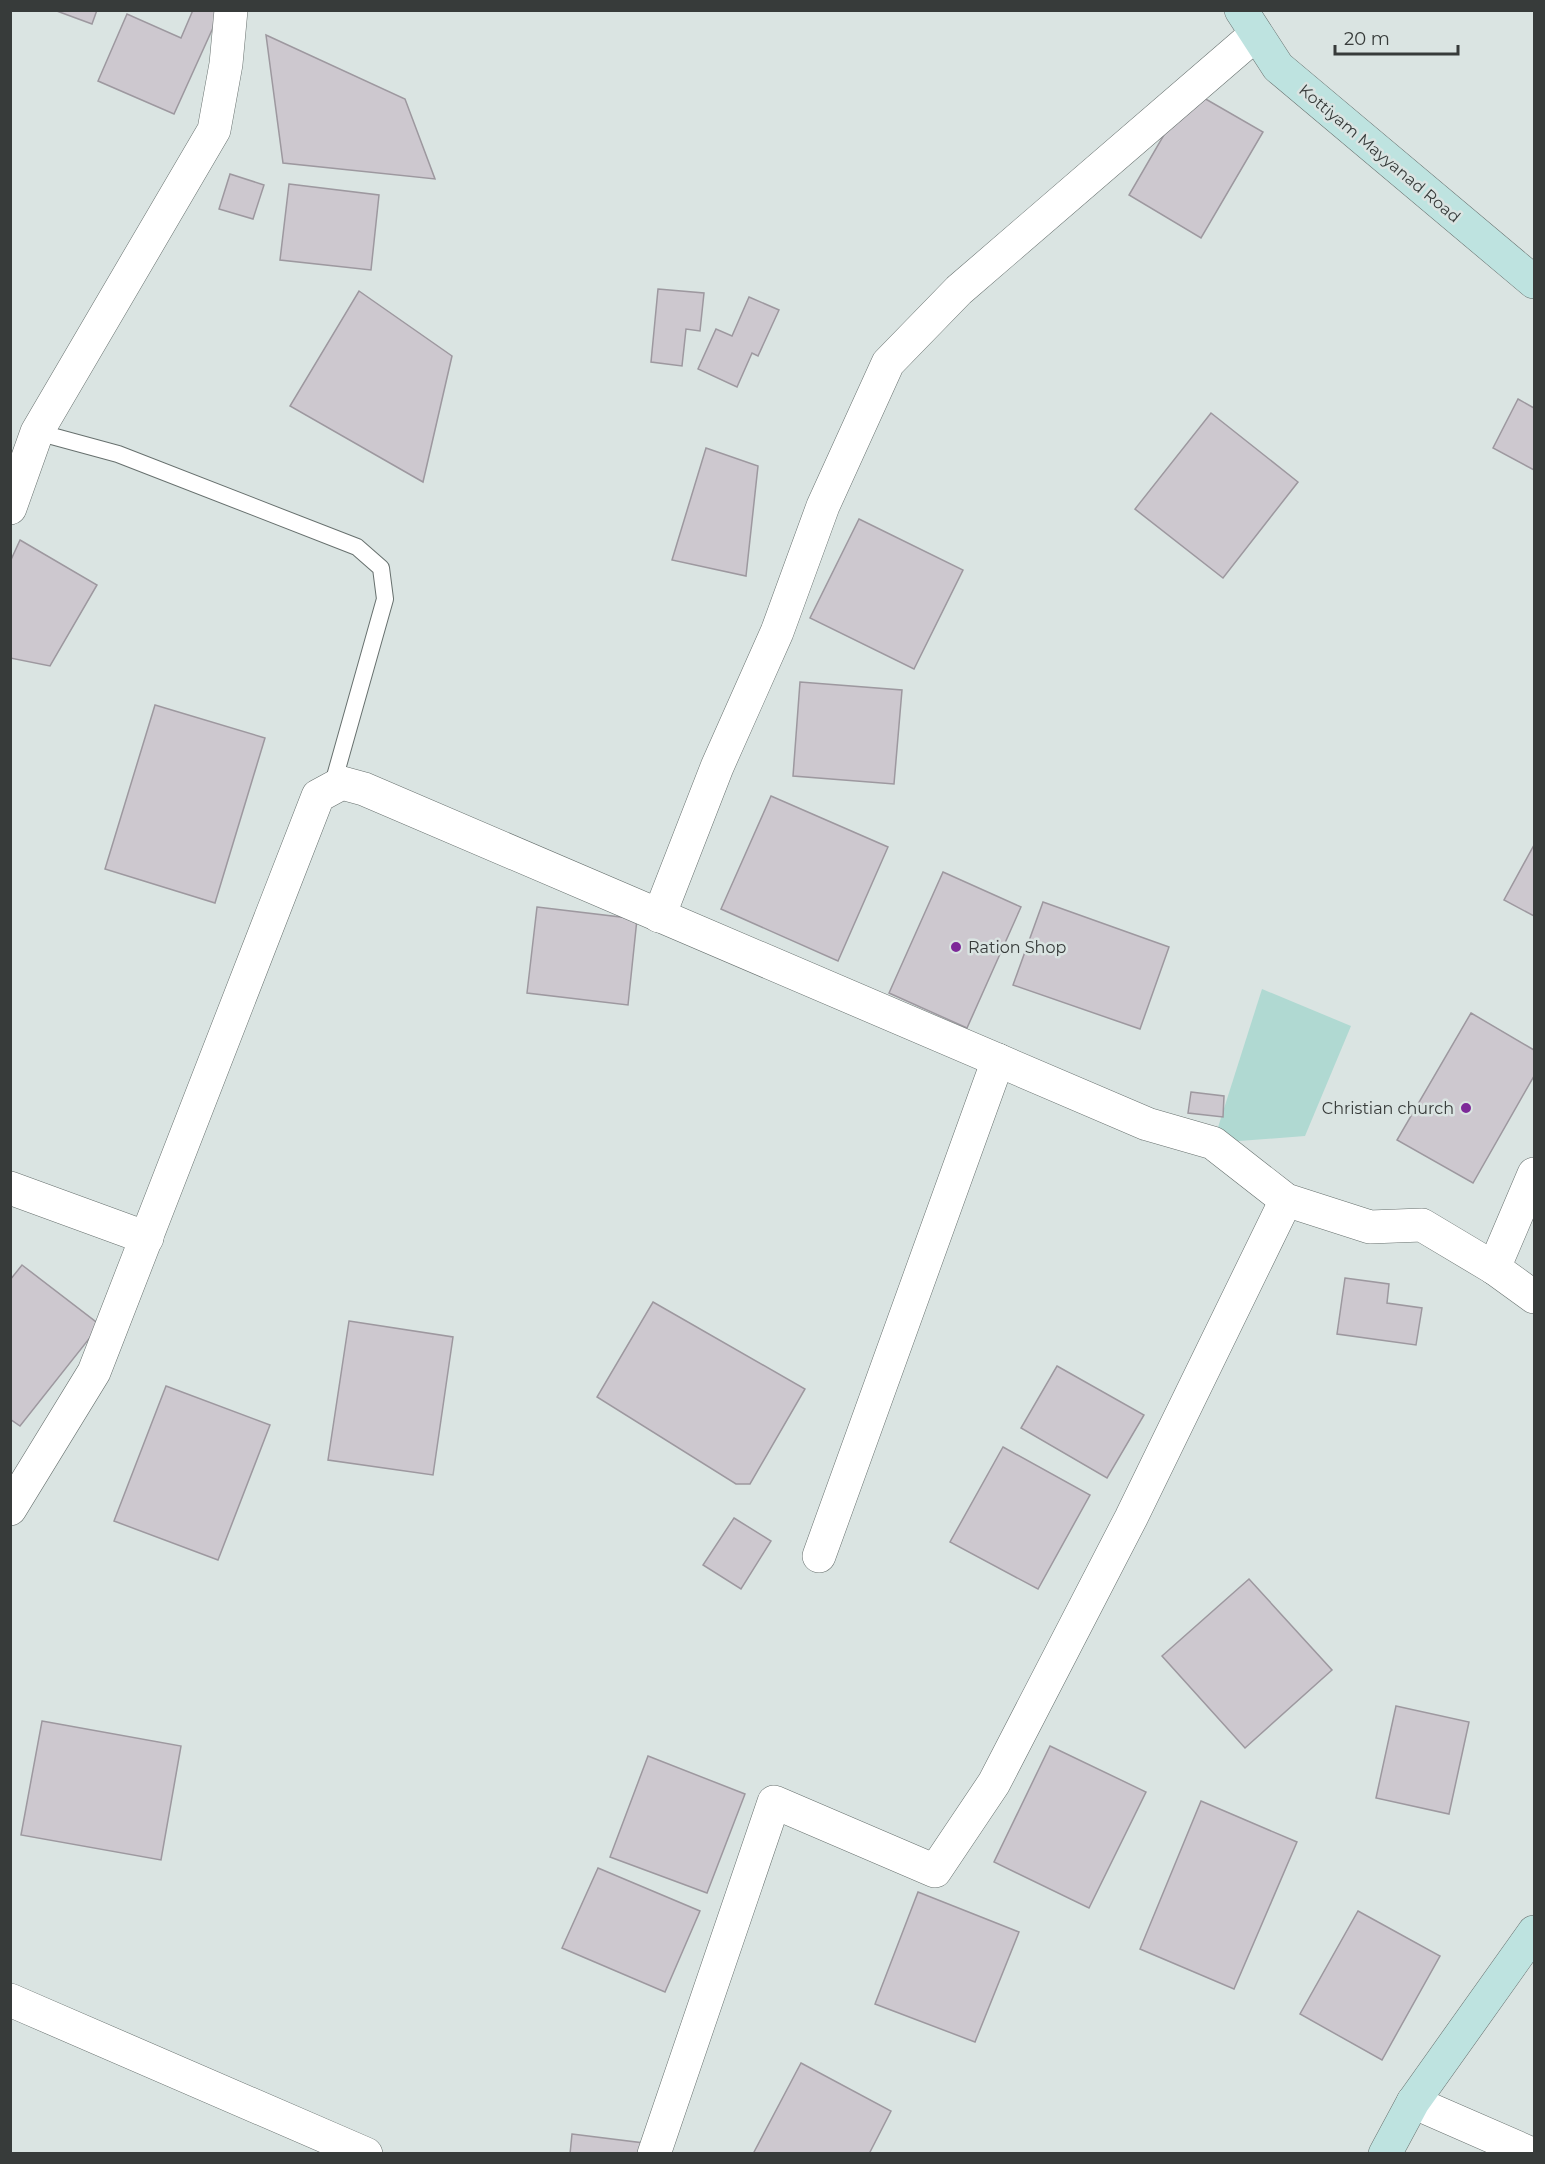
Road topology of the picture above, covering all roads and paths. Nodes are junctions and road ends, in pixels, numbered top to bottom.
1 (231, 10) edge
2 (1249, 22) edge
3 (1534, 282) edge
4 (24, 430) edge
5 (10, 508) edge
6 (332, 788) junction
7 (659, 916) junction
8 (998, 1060) junction
9 (1534, 1174) edge
10 (10, 1188) edge
11 (1286, 1200) junction
12 (147, 1238) junction
13 (1494, 1268) junction
14 (1534, 1297) edge
15 (10, 1509) edge
16 (819, 1556) dead end
17 (1534, 1932) edge
18 (10, 2000) edge
19 (1413, 2102) junction
20 (366, 2154) edge
21 (654, 2154) edge
22 (1385, 2154) edge
23 (1532, 2154) edge

1 - 4 street
2 - 3 main road, Kottiyam Mayyanad Road
2 - 7 street
4 - 5 street
4 - 6 lane
6 - 7 street
6 - 12 street
7 - 8 street
8 - 11 street
8 - 16 street
9 - 13 street
10 - 12 street
11 - 13 street
11 - 21 street
12 - 15 street
13 - 14 street
17 - 19 main road
18 - 20 street
19 - 22 main road
19 - 23 street

